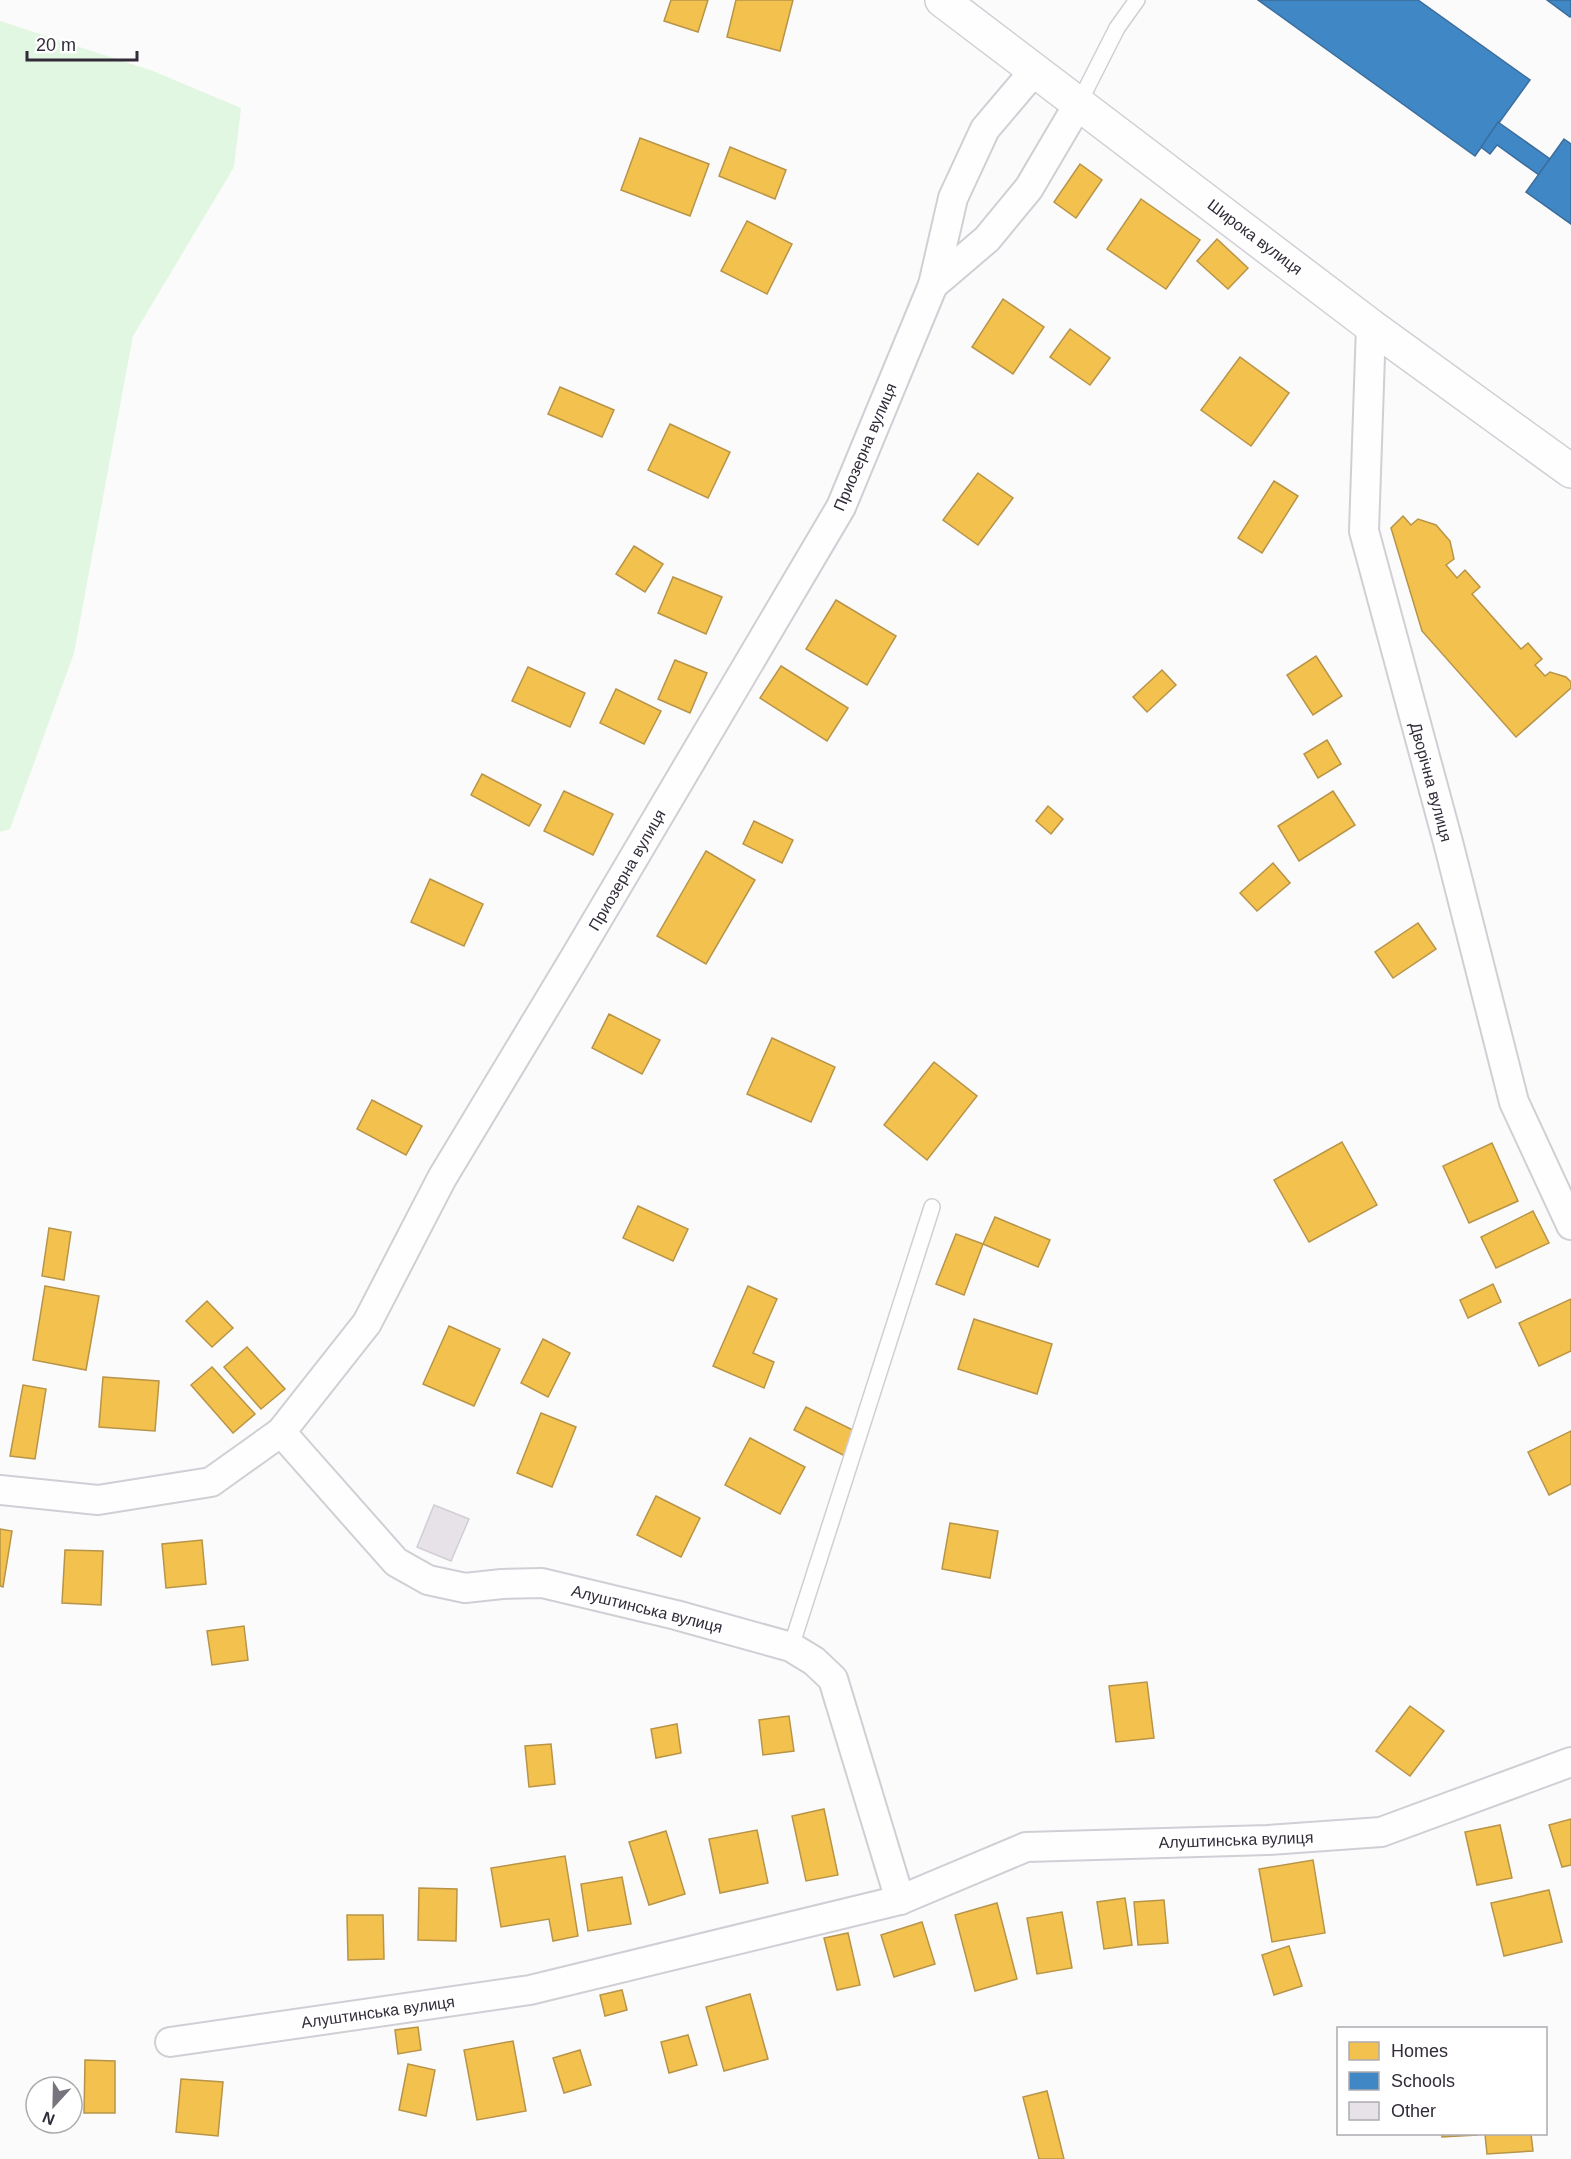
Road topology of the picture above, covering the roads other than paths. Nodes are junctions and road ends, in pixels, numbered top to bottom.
1 (942, 0) edge
2 (1137, 0) edge
3 (1035, 70) junction
4 (1079, 103) junction
5 (933, 285) junction
6 (1371, 326) junction
7 (1571, 471) edge
8 (932, 1207) dead end
9 (1571, 1225) edge
10 (281, 1432) junction
11 (0, 1491) edge
12 (791, 1647) junction
13 (1571, 1762) edge
14 (900, 1900) junction
15 (170, 2042) dead end

1 - 3 main road, Широка вулиця
2 - 4 lane
3 - 4 main road, Широка вулиця
3 - 5 street, Приозерна вулиця
4 - 5 street
4 - 6 main road, Широка вулиця
5 - 10 street, Приозерна вулиця
6 - 7 main road, Широка вулиця
6 - 9 street, Дворічна вулиця
8 - 12 lane
10 - 11 street, Приозерна вулиця
10 - 12 street, Алуштинська вулиця
12 - 14 street, Алуштинська вулиця
13 - 14 street, Алуштинська вулиця
14 - 15 street, Алуштинська вулиця

